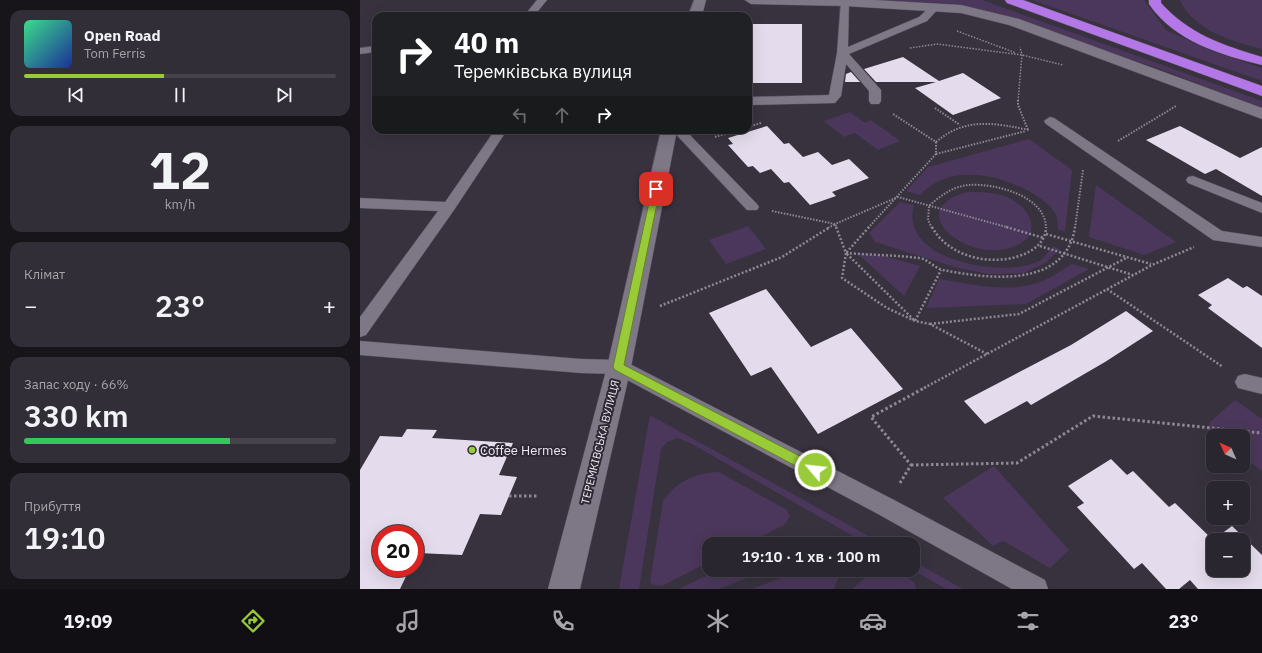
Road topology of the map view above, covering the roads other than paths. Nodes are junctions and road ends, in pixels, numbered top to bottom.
1 (542, 0) edge
2 (700, 0) edge
3 (751, 0) edge
4 (1011, 0) edge
5 (1155, 0) edge
6 (844, 2) junction
7 (935, 7) junction
8 (532, 12) edge
9 (696, 12) edge
10 (372, 50) edge
11 (360, 51) edge
12 (842, 53) junction
13 (1262, 61) edge
14 (1262, 91) edge
15 (752, 101) edge
16 (874, 101) road end
17 (1262, 114) edge
18 (1050, 121) dead end
19 (498, 134) edge
20 (668, 134) edge
21 (682, 134) edge
22 (1194, 180) dead end
23 (360, 203) edge
24 (449, 207) junction
25 (752, 207) road end
26 (1262, 208) edge
27 (1262, 242) edge
28 (360, 330) edge
29 (360, 348) edge
30 (618, 367) junction
31 (564, 589) edge
32 (1036, 589) edge

1 - 8 lane
2 - 9 street
3 - 6 street
4 - 14 highway
5 - 13 highway
6 - 7 street
6 - 12 lane
7 - 12 lane
7 - 17 street
10 - 11 lane
12 - 15 lane
12 - 16 lane
18 - 27 lane
19 - 24 lane
20 - 30 street, ТЕРЕМКІВСЬКА ВУЛИЦЯ
21 - 25 lane
22 - 26 lane
23 - 24 lane
24 - 28 lane
29 - 30 lane
30 - 31 street, ТЕРЕМКІВСЬКА ВУЛИЦЯ
30 - 32 lane

